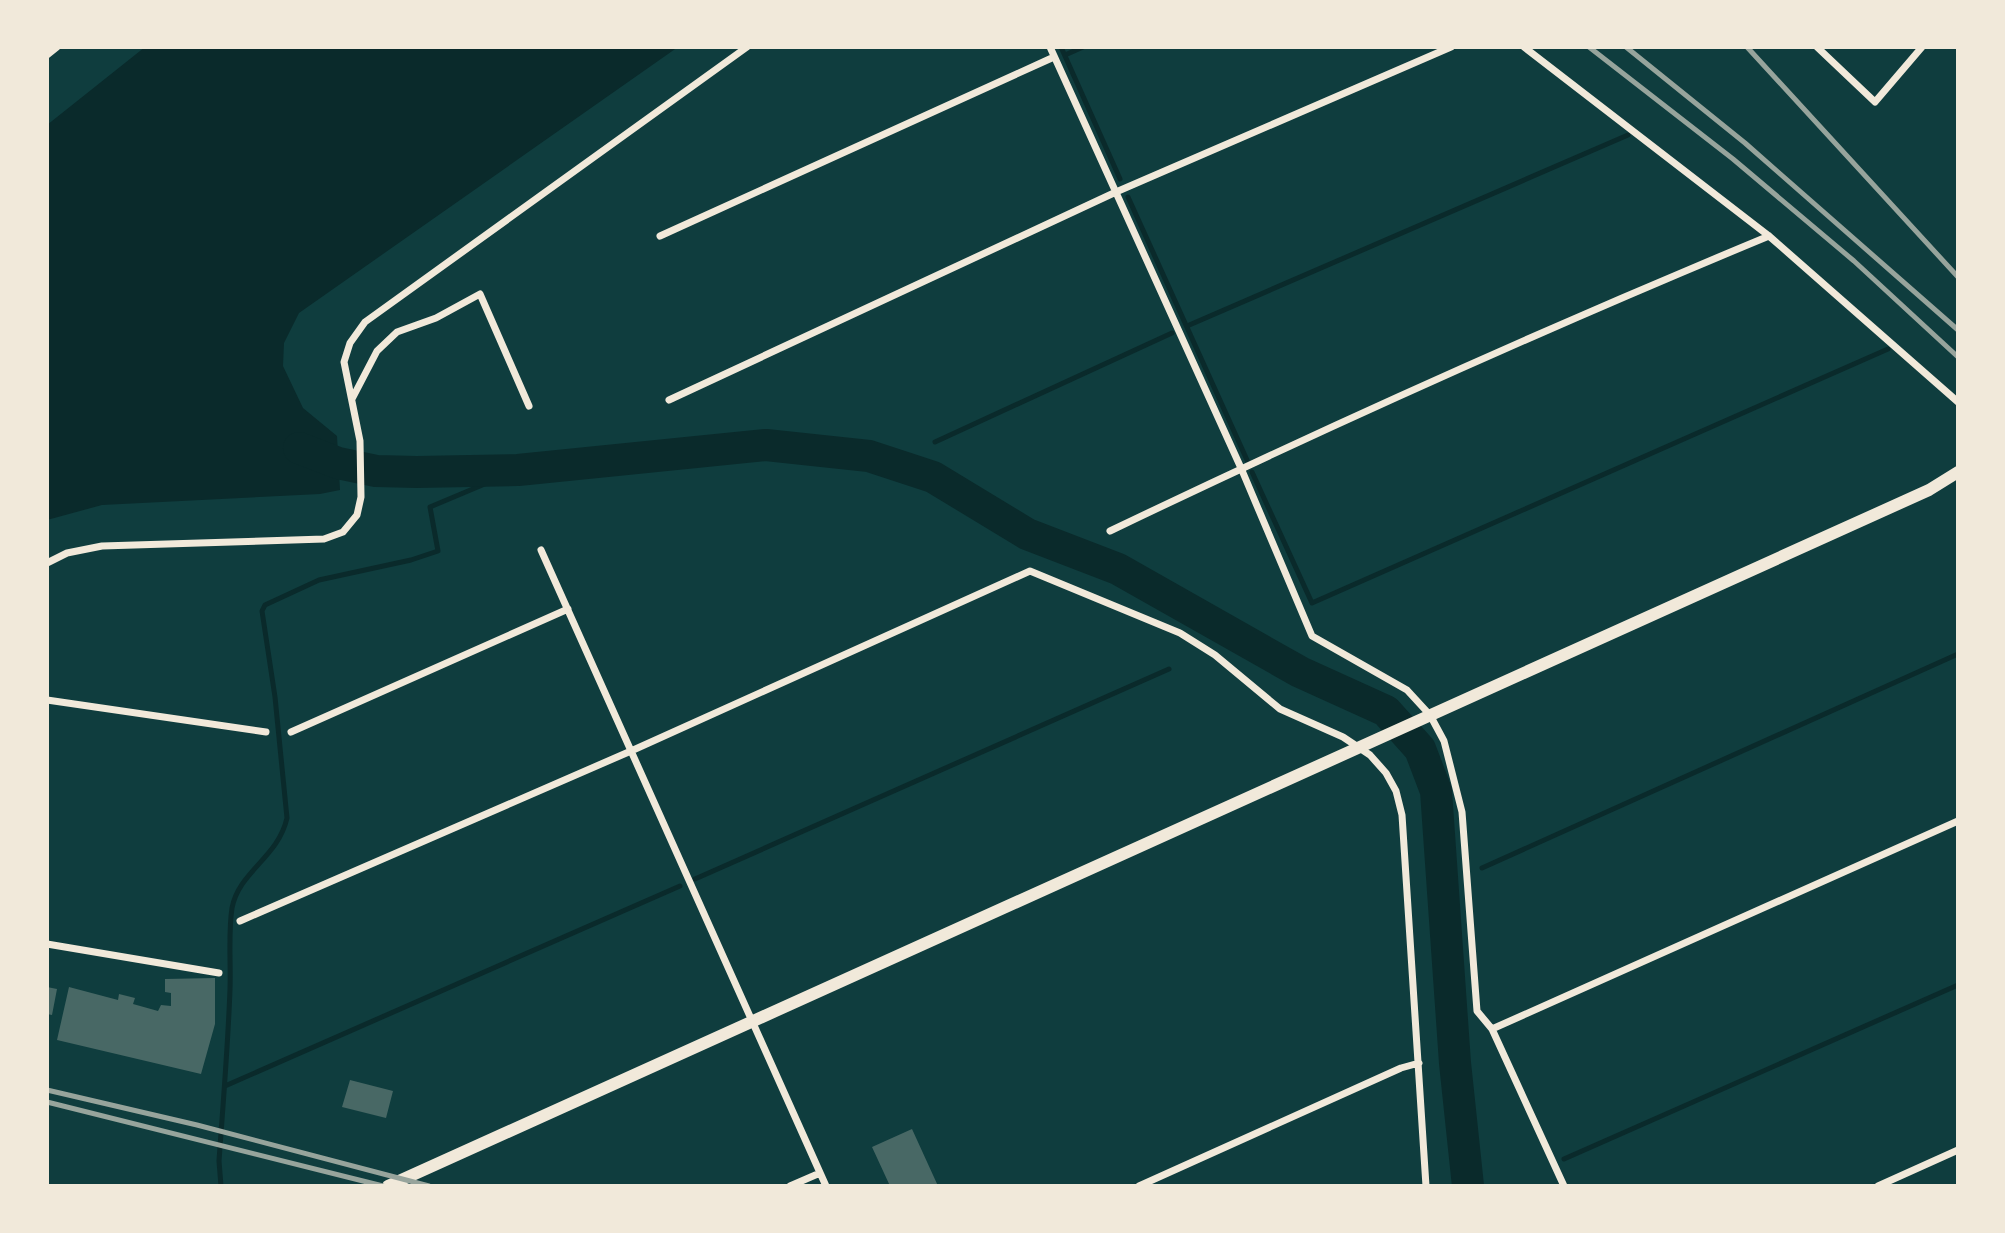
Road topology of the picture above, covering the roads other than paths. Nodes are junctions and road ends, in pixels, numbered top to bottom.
1 (57, 47) edge
2 (747, 47) edge
3 (1050, 47) edge
4 (1451, 47) edge
5 (1524, 47) edge
6 (1817, 47) edge
7 (1922, 47) edge
8 (47, 55) edge
9 (1054, 57) junction
10 (1116, 191) junction
11 (660, 236) dead end
12 (1769, 236) junction
13 (351, 400) junction
14 (669, 400) dead end
15 (1958, 402) edge
16 (528, 406) dead end
17 (1241, 468) junction
18 (1958, 472) edge
19 (1110, 531) dead end
20 (541, 550) dead end
21 (47, 563) edge
22 (568, 609) junction
23 (47, 700) edge
24 (1427, 716) junction
25 (266, 732) dead end
26 (291, 732) dead end
27 (1364, 745) junction
28 (631, 751) junction
29 (1958, 821) edge
30 (240, 921) dead end
31 (47, 944) edge
32 (219, 973) dead end
33 (753, 1023) junction
34 (1492, 1029) junction
35 (1419, 1063) junction
36 (1958, 1150) edge
37 (820, 1173) junction
38 (388, 1186) edge
39 (790, 1186) edge
40 (826, 1186) edge
41 (1139, 1186) edge
42 (1426, 1186) edge
43 (1564, 1186) edge
44 (1878, 1186) edge

1 - 8 street
2 - 13 street
3 - 9 street
4 - 10 street
5 - 12 street
6 - 7 street
9 - 10 street
9 - 11 street
10 - 14 street
10 - 17 street
12 - 15 street
12 - 17 street
13 - 16 street
13 - 21 street
17 - 19 street
17 - 24 street
18 - 24 street
20 - 22 street
22 - 26 street
22 - 28 street
23 - 25 street
24 - 27 street
24 - 34 street
27 - 28 street
27 - 33 street
27 - 35 street
28 - 30 street
28 - 33 street
29 - 34 street
31 - 32 street
33 - 37 street
33 - 38 street
34 - 43 street
35 - 41 street
35 - 42 street
36 - 44 street
37 - 39 street
37 - 40 street

